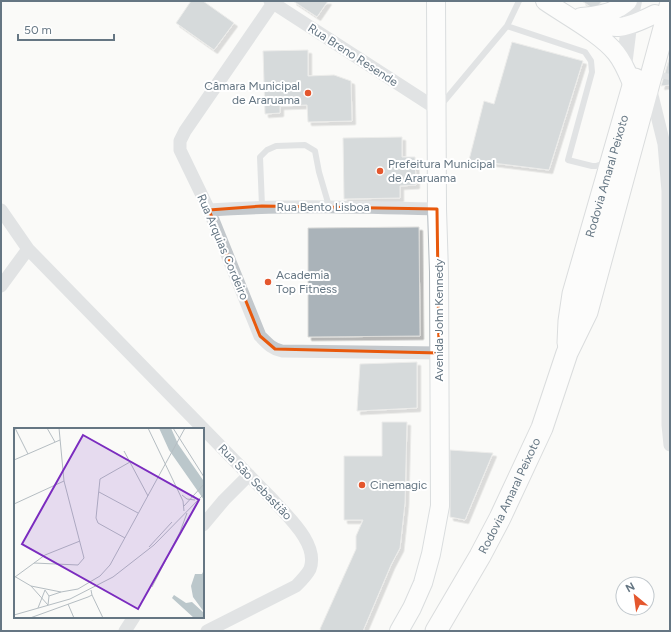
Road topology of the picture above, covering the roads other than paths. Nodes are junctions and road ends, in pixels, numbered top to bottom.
1 (436, 1) edge
2 (519, 1) edge
3 (545, 1) edge
4 (628, 1) edge
5 (634, 1) edge
6 (272, 2) edge
7 (664, 8) edge
8 (570, 15) junction
9 (507, 26) junction
10 (629, 26) junction
11 (624, 66) junction
12 (651, 80) edge
13 (436, 109) junction
14 (612, 157) junction
15 (262, 206) junction
16 (329, 206) junction
17 (437, 209) junction
18 (1, 210) edge
19 (209, 210) junction
20 (28, 249) junction
21 (1, 286) edge
22 (439, 353) junction
23 (567, 353) junction
24 (203, 428) edge
25 (204, 429) edge
26 (670, 445) edge
27 (248, 476) junction
28 (204, 524) edge
29 (133, 618) edge
30 (125, 631) edge
31 (207, 631) edge
32 (400, 631) edge
33 (436, 631) edge

1 - 13 main road, Avenida John Kennedy
2 - 9 lane
3 - 8 main road
4 - 8 main road
5 - 10 street
6 - 13 street, Rua Breno Resende
6 - 19 street, Rua Arquias Cordeiro
7 - 10 main road
7 - 12 highway, Rodovia Amaral Peixoto
8 - 10 main road
8 - 11 main road
9 - 13 lane
9 - 14 lane
10 - 11 street
11 - 12 main road
12 - 14 highway, Rodovia Amaral Peixoto
12 - 23 highway, Rodovia Amaral Peixoto
12 - 26 street
13 - 17 main road, Avenida John Kennedy
14 - 23 highway, Rodovia Amaral Peixoto
15 - 16 street, Rua Bento Lisboa
15 - 16 lane
15 - 19 street, Rua Bento Lisboa
16 - 17 street, Rua Bento Lisboa
17 - 22 main road, Avenida John Kennedy
18 - 20 street, Rua São Sebastião
19 - 22 street, Rua Arquias Cordeiro
20 - 21 street
20 - 24 street, Rua São Sebastião
22 - 32 main road, Avenida John Kennedy
23 - 33 highway, Rodovia Amaral Peixoto
25 - 27 street, Rua São Sebastião
27 - 28 street
27 - 31 street, Rua São Sebastião
29 - 30 street

